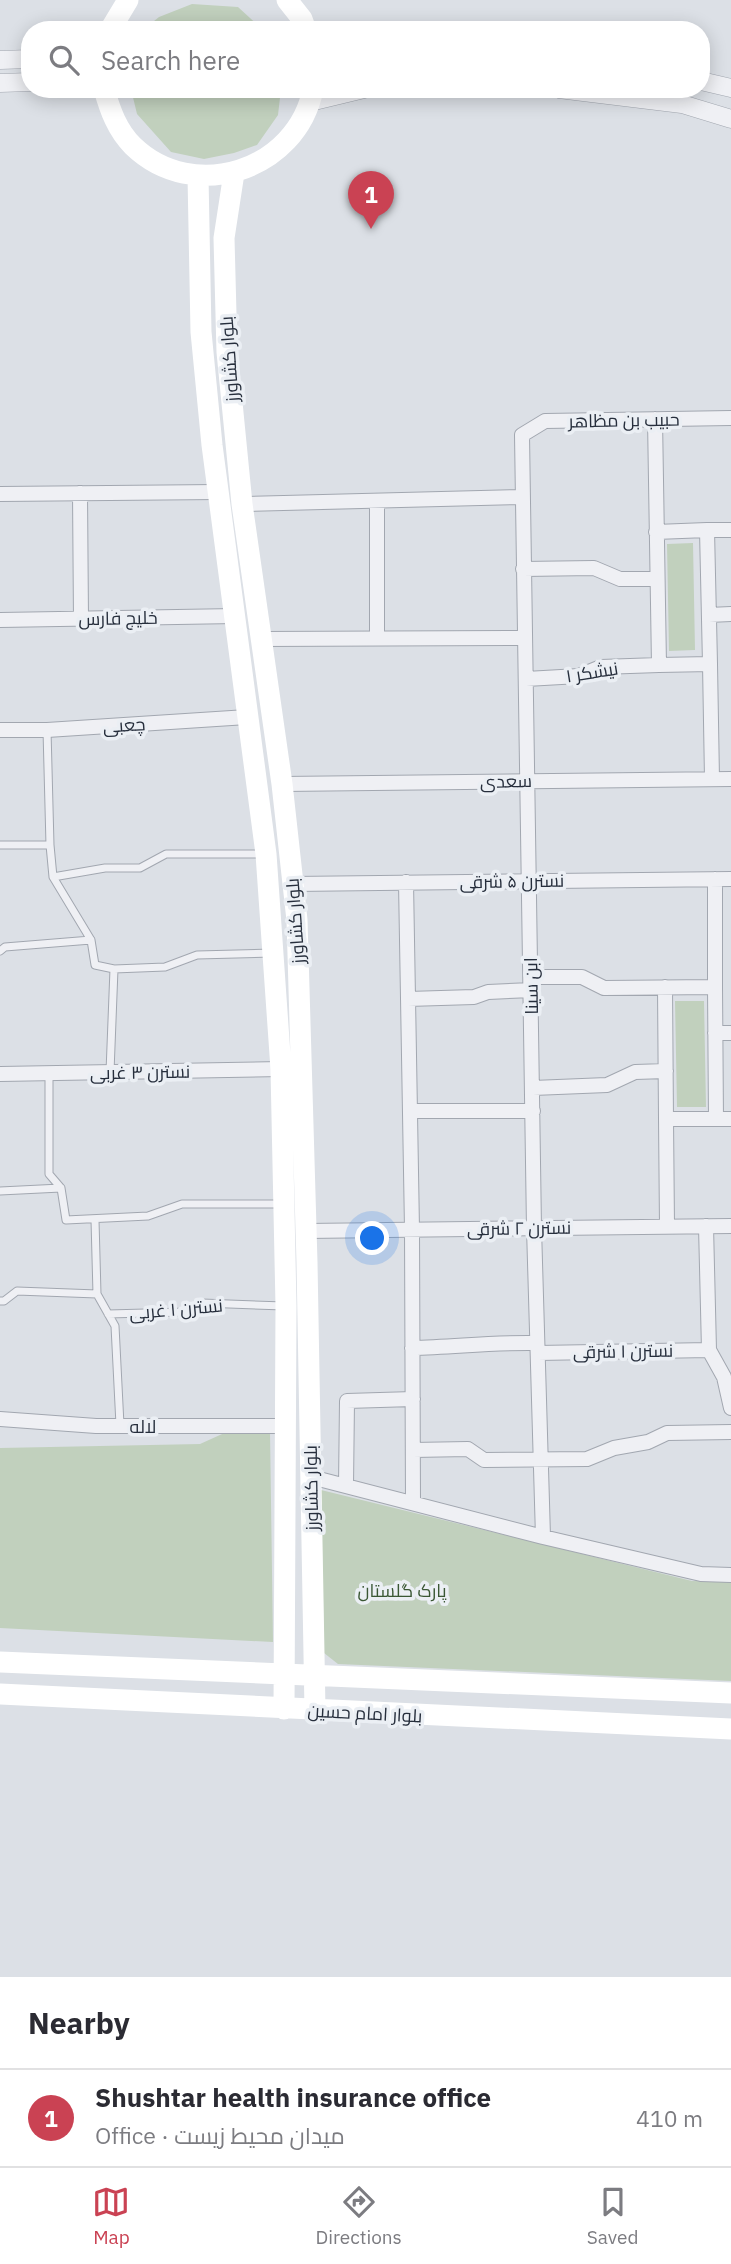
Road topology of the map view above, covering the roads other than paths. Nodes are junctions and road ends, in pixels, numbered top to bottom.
1 (128, 0) edge
2 (287, 0) edge
3 (115, 21) edge
4 (303, 21) edge
5 (21, 59) edge
6 (0, 60) edge
7 (21, 82) edge
8 (0, 83) edge
9 (710, 83) edge
10 (731, 89) edge
11 (107, 98) edge
12 (310, 98) edge
13 (633, 98) edge
14 (731, 119) edge
15 (234, 173) junction
16 (198, 176) junction
17 (731, 418) edge
18 (655, 419) junction
19 (522, 435) joint
20 (218, 492) junction
21 (80, 493) junction
22 (0, 494) edge
23 (522, 497) junction
24 (377, 501) junction
25 (242, 504) junction
26 (707, 530) junction
27 (731, 530) edge
28 (656, 531) junction
29 (523, 569) junction
30 (657, 579) junction
31 (731, 614) edge
32 (709, 615) junction
33 (236, 616) junction
34 (82, 619) junction
35 (0, 620) edge
36 (377, 638) junction
37 (525, 638) junction
38 (261, 639) junction
39 (710, 664) junction
40 (659, 665) junction
41 (526, 679) junction
42 (247, 717) junction
43 (0, 730) edge
44 (47, 730) junction
45 (712, 779) junction
46 (731, 779) edge
47 (528, 781) junction
48 (282, 783) junction
49 (0, 845) edge
50 (50, 845) junction
51 (266, 854) junction
52 (53, 877) junction
53 (715, 879) junction
54 (731, 879) edge
55 (530, 881) junction
56 (406, 882) junction
57 (293, 884) junction
58 (91, 940) junction
59 (0, 951) edge
60 (273, 953) junction
61 (114, 969) junction
62 (531, 984) junction
63 (665, 987) junction
64 (715, 987) junction
65 (408, 999) junction
66 (731, 1032) edge
67 (715, 1033) junction
68 (281, 1069) junction
69 (666, 1071) junction
70 (110, 1073) junction
71 (0, 1074) edge
72 (49, 1074) junction
73 (533, 1088) junction
74 (410, 1111) junction
75 (533, 1111) junction
76 (666, 1119) junction
77 (716, 1119) junction
78 (731, 1119) edge
79 (61, 1188) junction
80 (0, 1191) edge
81 (283, 1203) junction
82 (95, 1220) junction
83 (667, 1226) junction
84 (706, 1226) junction
85 (731, 1226) edge
86 (534, 1228) junction
87 (412, 1229) junction
88 (306, 1231) junction
89 (97, 1294) junction
90 (0, 1301) edge
91 (286, 1306) junction
92 (108, 1314) junction
93 (412, 1348) junction
94 (538, 1348) junction
95 (709, 1350) junction
96 (727, 1376) edge
97 (413, 1399) junction
98 (731, 1408) edge
99 (0, 1419) edge
100 (120, 1426) junction
101 (286, 1426) junction
102 (731, 1432) edge
103 (413, 1450) junction
104 (541, 1461) junction
105 (311, 1477) junction
106 (346, 1486) junction
107 (413, 1503) junction
108 (543, 1537) junction
109 (731, 1575) edge
110 (0, 1662) edge
111 (315, 1674) junction
112 (285, 1675) junction
113 (731, 1693) edge
114 (0, 1694) edge
115 (284, 1709) junction
116 (315, 1710) junction
117 (731, 1729) edge

1 - 3 main road
2 - 4 main road
5 - 6 street
7 - 8 street
9 - 10 street
11 - 16 main road
12 - 15 main road
13 - 14 street
15 - 16 main road
15 - 25 main road, بلوار کشاورز
16 - 20 main road, بلوار کشاورز
17 - 18 street, حبیب بن مظاهر
18 - 19 street, حبیب بن مظاهر
18 - 28 street
19 - 23 street, ابن سینا
20 - 21 street
20 - 33 main road, بلوار کشاورز
21 - 22 street
21 - 34 street
23 - 24 street
23 - 29 street, ابن سینا
24 - 25 street
24 - 36 street
25 - 38 main road, بلوار کشاورز
26 - 27 street
26 - 28 street
26 - 32 street
28 - 30 street
29 - 30 street
29 - 37 street, ابن سینا
30 - 40 street
31 - 32 street
32 - 39 street
33 - 34 street, خلیج فارس
33 - 42 main road, بلوار کشاورز
34 - 35 street, خلیج فارس
36 - 37 street
36 - 38 street
37 - 41 street, ابن سینا
38 - 48 main road, بلوار کشاورز
39 - 40 street, نیشکر ۱
39 - 45 street
40 - 41 street, نیشکر ۱
41 - 47 street, ابن سینا
42 - 44 street, چعبی
42 - 51 main road, بلوار کشاورز
43 - 44 street, چعبی
44 - 50 lane
45 - 46 street, سعدی
45 - 47 street, سعدی
47 - 48 street, سعدی
47 - 55 street, ابن سینا
48 - 57 main road, بلوار کشاورز
49 - 50 lane
50 - 52 lane
51 - 52 lane
51 - 60 main road, بلوار کشاورز
52 - 58 lane
53 - 54 street, نسترن ۵ شرقی
53 - 55 street, نسترن ۵ شرقی
53 - 64 street
55 - 56 street, نسترن ۵ شرقی
55 - 62 street, ابن سینا
56 - 57 street, نسترن ۵ شرقی
56 - 65 street
57 - 88 main road, بلوار کشاورز
58 - 59 lane
58 - 61 lane
60 - 61 lane
60 - 68 main road, بلوار کشاورز
61 - 70 lane
62 - 63 street
62 - 65 street
62 - 73 street, ابن سینا
63 - 64 street
63 - 69 street
64 - 67 street
65 - 74 street
66 - 67 street
67 - 77 street
68 - 70 street, نسترن ۳ غربی
68 - 81 main road, بلوار کشاورز
69 - 73 street
69 - 76 street
70 - 72 street, نسترن ۳ غربی
71 - 72 street, نسترن ۳ غربی
72 - 79 lane
73 - 75 street, ابن سینا
74 - 75 street
74 - 87 street
75 - 86 street, ابن سینا
76 - 77 street
76 - 83 street
77 - 78 street
79 - 80 lane
79 - 82 lane
81 - 82 lane
81 - 91 main road, بلوار کشاورز
82 - 89 lane
83 - 84 street, نسترن ۲ شرقی
83 - 86 street, نسترن ۲ شرقی
84 - 85 street, نسترن ۲ شرقی
84 - 95 street
86 - 87 street, نسترن ۲ شرقی
86 - 94 street, ابن سینا
87 - 88 street, نسترن ۲ شرقی
87 - 93 street
88 - 105 main road, بلوار کشاورز
89 - 90 lane
89 - 92 lane
91 - 92 lane, نسترن ۱ غربی
91 - 101 main road, بلوار کشاورز
92 - 100 lane
93 - 94 street, نسترن ۱ شرقی
93 - 97 street
94 - 95 street, نسترن ۱ شرقی
94 - 104 street, ابن سینا
95 - 96 street
96 - 98 street
97 - 103 street
97 - 106 street
99 - 100 street, لاله
100 - 101 street, لاله
101 - 112 main road, بلوار کشاورز
102 - 104 street
103 - 104 street
103 - 107 street
104 - 108 street, ابن سینا
105 - 106 street
105 - 111 main road, بلوار کشاورز
106 - 107 street
107 - 108 street
108 - 109 street
110 - 112 main road, بلوار امام حسین
111 - 112 main road, بلوار امام حسین
111 - 113 main road, بلوار امام حسین
111 - 116 main road, بلوار کشاورز
112 - 115 main road, بلوار کشاورز
114 - 115 main road, بلوار امام حسین
115 - 116 main road, بلوار امام حسین
116 - 117 main road, بلوار امام حسین

